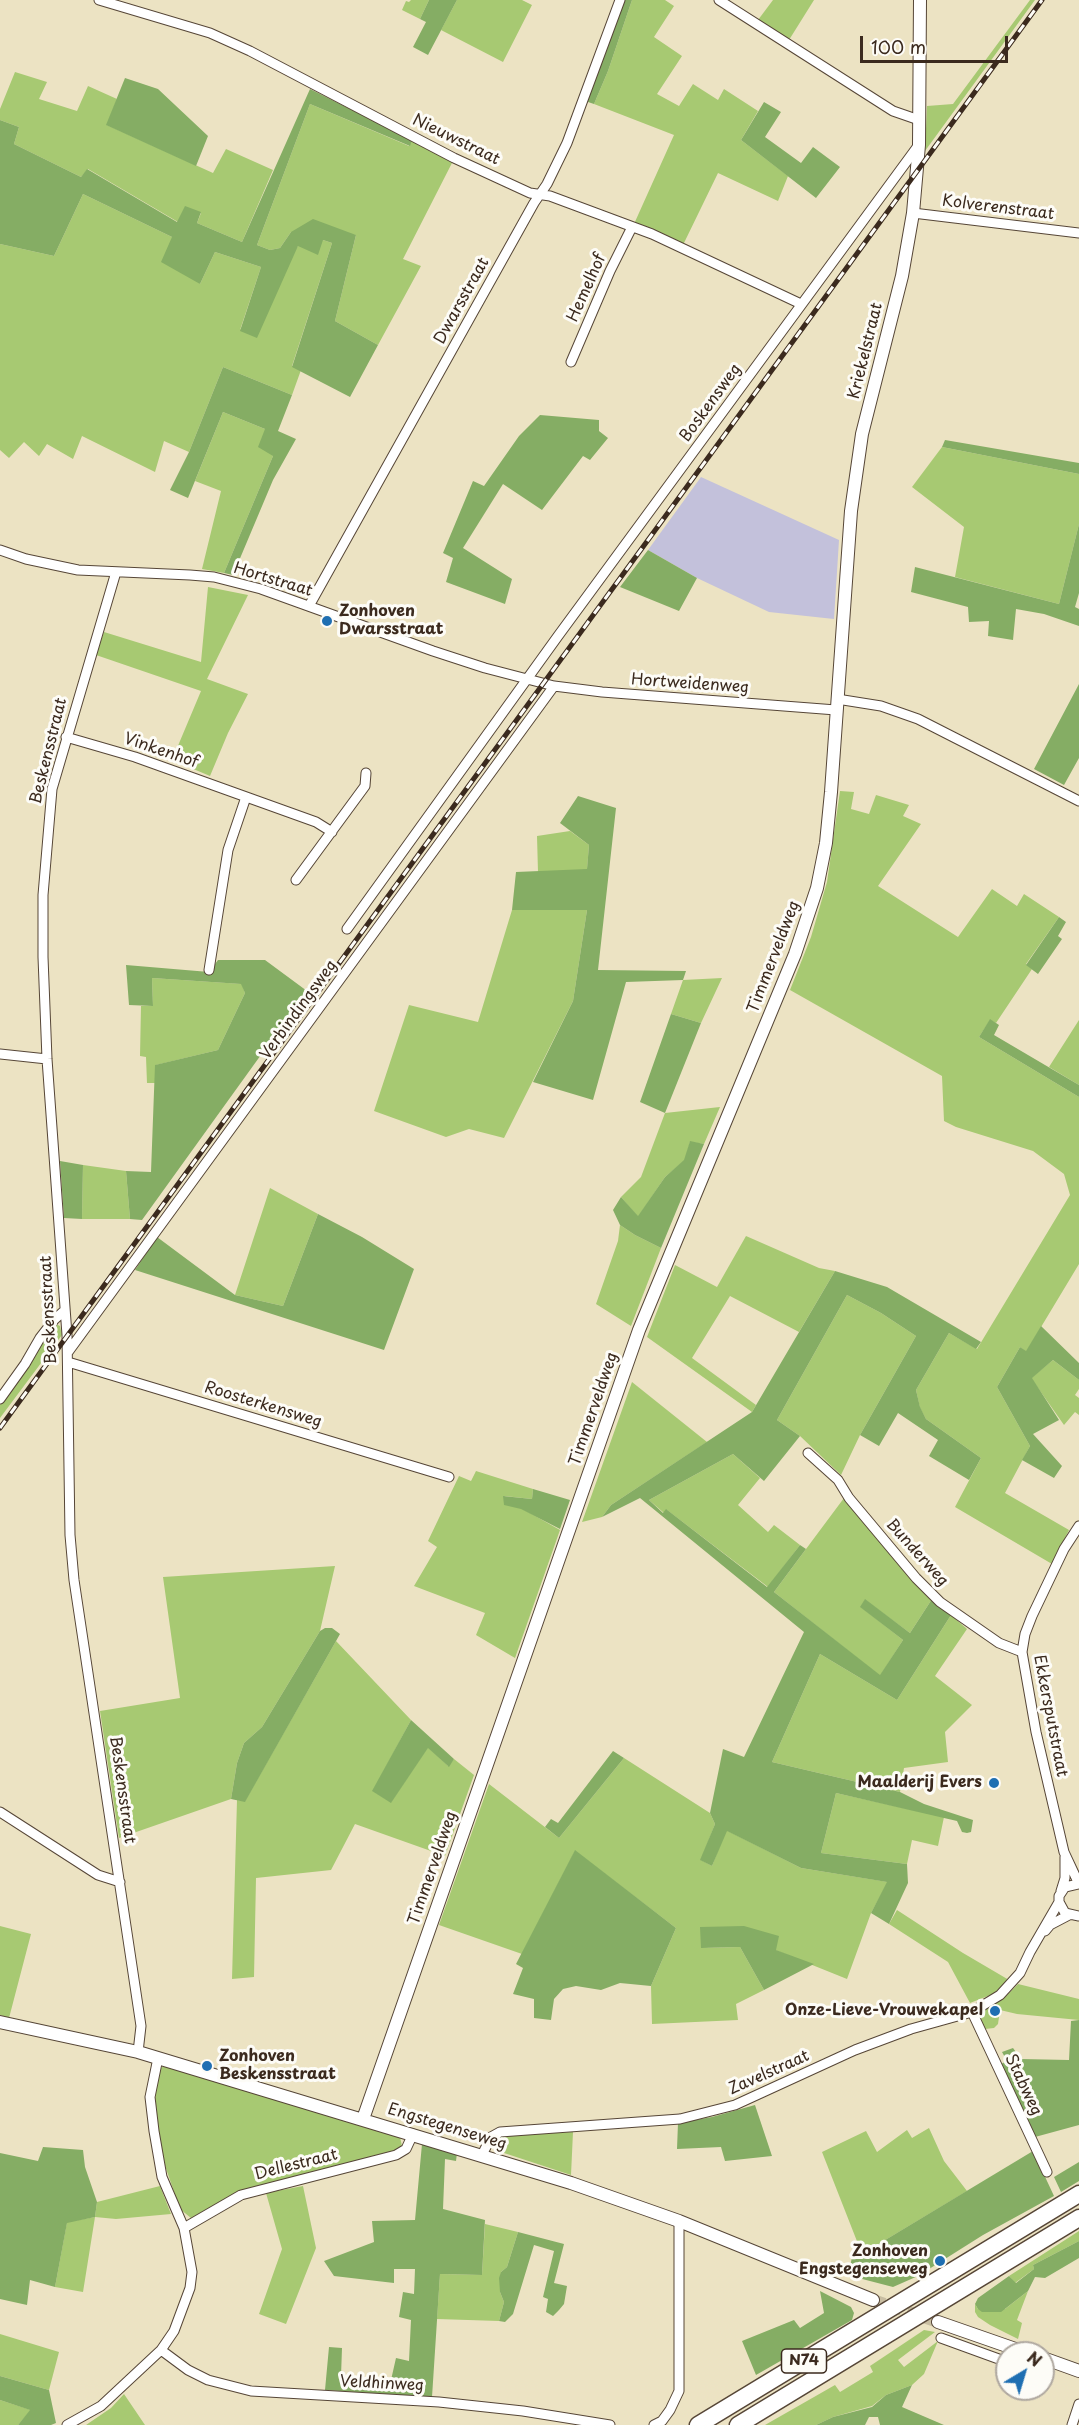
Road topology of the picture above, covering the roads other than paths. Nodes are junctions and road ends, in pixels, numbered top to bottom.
1 (99, 0) edge
2 (620, 0) edge
3 (719, 0) edge
4 (920, 0) edge
5 (919, 120) junction
6 (919, 145) junction
7 (539, 196) junction
8 (913, 213) junction
9 (632, 227) junction
10 (1079, 233) edge
11 (801, 304) junction
12 (571, 362) dead end
13 (0, 550) edge
14 (116, 572) junction
15 (309, 606) junction
16 (517, 676) junction
17 (528, 679) junction
18 (543, 683) joint
19 (554, 686) junction
20 (836, 705) junction
21 (66, 737) junction
22 (366, 773) dead end
23 (246, 797) junction
24 (1079, 801) edge
25 (432, 803) dead end
26 (332, 832) junction
27 (296, 880) dead end
28 (347, 929) dead end
29 (209, 970) dead end
30 (0, 1053) edge
31 (47, 1059) junction
32 (65, 1310) junction
33 (68, 1357) junction
34 (0, 1399) edge
35 (808, 1453) dead end
36 (449, 1477) dead end
37 (1079, 1526) edge
38 (1022, 1652) junction
39 (0, 1812) edge
40 (1064, 1852) junction
41 (120, 1882) junction
42 (1079, 1884) edge
43 (1060, 1897) junction
44 (1074, 1916) edge
45 (1038, 1939) junction
46 (972, 2012) junction
47 (0, 2022) edge
48 (138, 2052) junction
49 (158, 2058) junction
50 (363, 2119) junction
51 (413, 2134) junction
52 (482, 2155) junction
53 (1047, 2172) dead end
54 (1079, 2194) edge
55 (1079, 2218) edge
56 (679, 2221) junction
57 (183, 2228) junction
58 (873, 2300) tunnel mouth
59 (938, 2322) tunnel mouth
60 (941, 2338) dead end
61 (995, 2342) edge
62 (161, 2350) junction
63 (995, 2358) edge
64 (1055, 2362) edge
65 (1079, 2371) edge
66 (1079, 2404) edge
67 (67, 2425) edge
68 (610, 2425) edge
69 (654, 2425) edge
70 (698, 2425) edge
71 (738, 2425) edge
72 (1072, 2425) edge

1 - 7 street, Nieuwstraat
2 - 7 street, Dwarsstraat
3 - 5 street
4 - 5 street, Kriekelstraat
5 - 6 street, Kriekelstraat
6 - 8 street, Kriekelstraat
6 - 11 street, Boskensweg
7 - 9 street, Nieuwstraat
7 - 15 street, Dwarsstraat
8 - 10 street, Kolverenstraat
8 - 20 street, Kriekelstraat
9 - 11 street, Nieuwstraat
9 - 12 street, Hemelhof
11 - 17 street, Boskensweg
13 - 14 street, Hortstraat
14 - 15 street, Hortstraat
14 - 21 street, Beskensstraat
15 - 16 street, Hortstraat
16 - 17 street, Hortstraat
16 - 25 street
17 - 18 street, Hortstraat
17 - 28 street
18 - 19 street, Hortweidenweg
19 - 20 street, Hortweidenweg
19 - 33 street, Verbindingsweg
20 - 24 street, Hortweidenweg
20 - 50 street, Timmerveldweg
21 - 23 street, Vinkenhof
21 - 31 street, Beskensstraat
22 - 26 street
23 - 26 street, Vinkenhof
23 - 29 street
26 - 27 street
30 - 31 street
31 - 32 street, Beskensstraat
32 - 33 street, Beskensstraat
32 - 34 street
33 - 36 street, Roosterkensweg
33 - 41 street, Beskensstraat
35 - 38 street, Bunderweg
37 - 38 street, Ekkersputstraat
38 - 40 street, Ekkersputstraat
39 - 41 street
40 - 42 street, Ekkersputstraat
40 - 43 street, Ekkersputstraat
41 - 48 street, Beskensstraat
42 - 43 street
43 - 44 street, Zavelstraat
43 - 45 street, Zavelstraat
44 - 45 street, Zavelstraat
45 - 46 street, Zavelstraat
46 - 52 street, Zavelstraat
46 - 53 street, Stabweg
47 - 48 street, Engstegenseweg
48 - 49 street, Engstegenseweg
49 - 50 street, Engstegenseweg
49 - 57 street
50 - 51 street, Engstegenseweg
51 - 52 street, Engstegenseweg
51 - 57 street, Dellestraat
52 - 56 street, Engstegenseweg
54 - 70 highway, N74
55 - 71 highway, N74
56 - 58 street, Engstegenseweg
56 - 69 street
57 - 62 street
59 - 61 street
60 - 63 street
62 - 67 street
62 - 68 street, Veldhinweg
64 - 65 street
66 - 72 street

